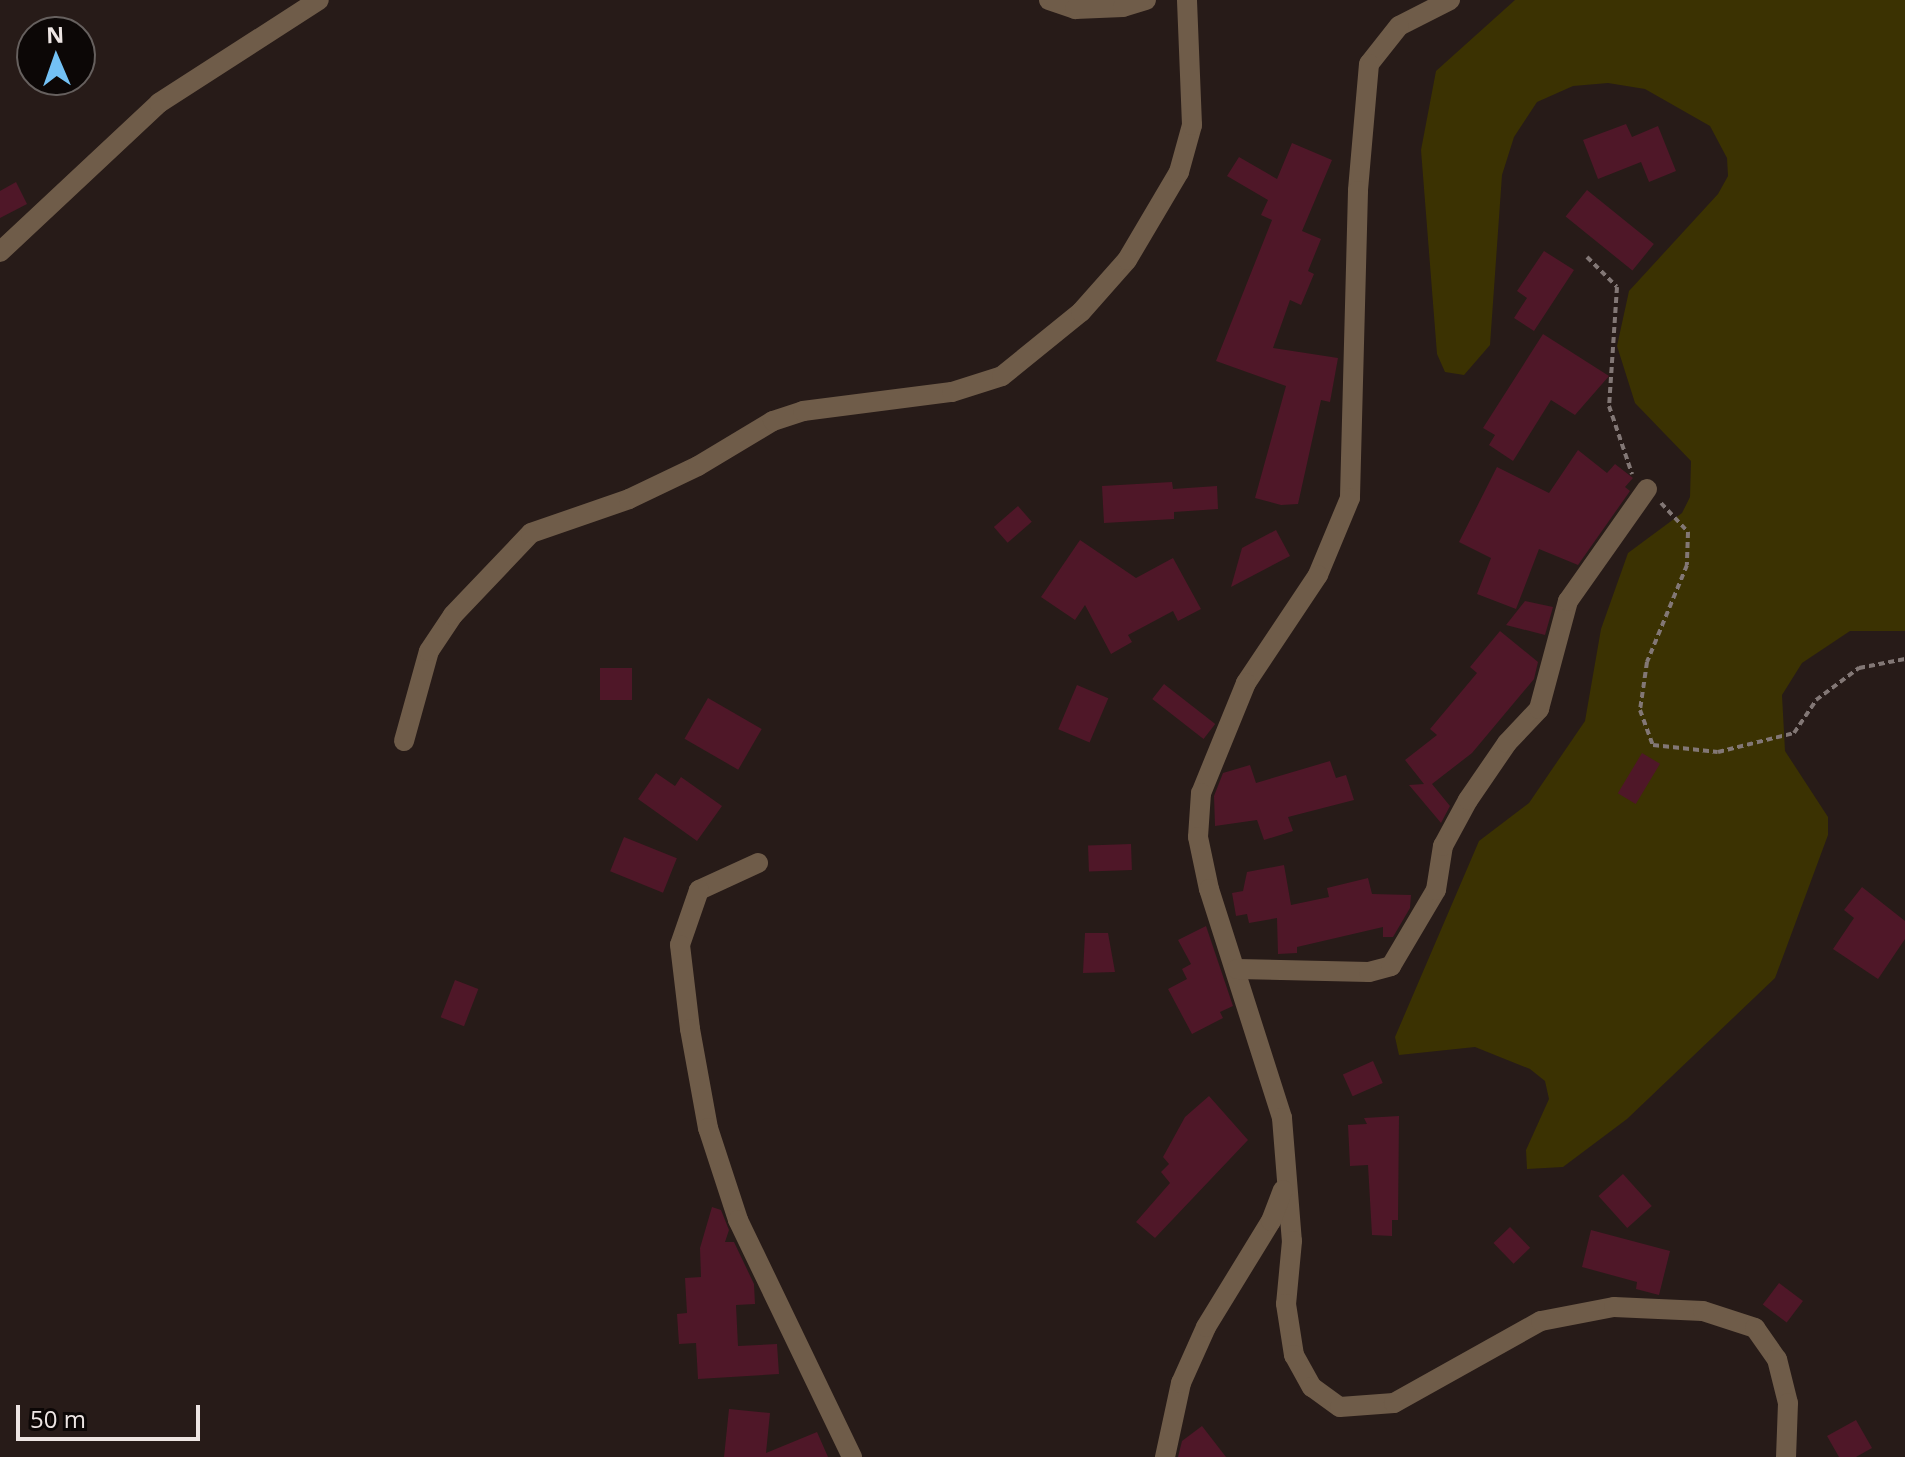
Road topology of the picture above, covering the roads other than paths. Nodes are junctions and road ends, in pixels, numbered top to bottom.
1 (319, 0) edge
2 (1049, 0) edge
3 (1146, 0) edge
4 (1187, 0) edge
5 (1450, 0) edge
6 (0, 252) edge
7 (1647, 489) road end
8 (404, 741) dead end
9 (758, 863) dead end
10 (1237, 969) junction
11 (1284, 1186) junction
12 (852, 1457) edge
13 (1165, 1457) edge
14 (1786, 1457) edge

1 - 6 street
2 - 3 street
4 - 8 street
5 - 10 street
7 - 10 street
9 - 12 street
10 - 11 street
11 - 13 street
11 - 14 street

